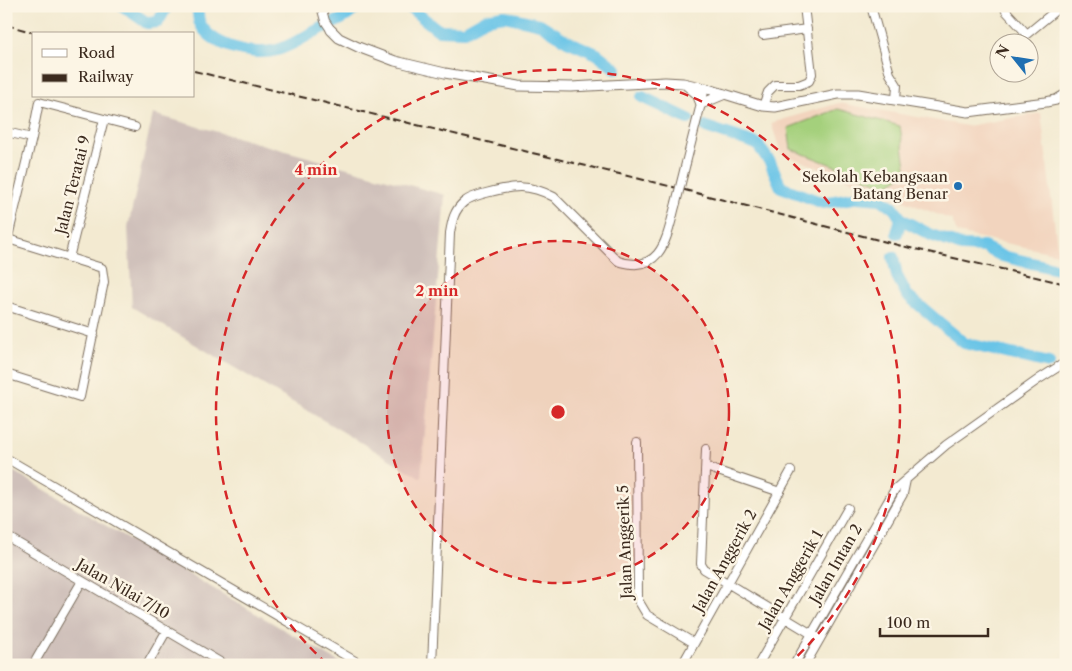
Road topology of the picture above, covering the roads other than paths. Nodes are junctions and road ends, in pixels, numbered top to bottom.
1 (321, 6) edge
2 (804, 6) edge
3 (871, 6) edge
4 (1004, 6) edge
5 (1061, 6) edge
6 (807, 29) junction
7 (331, 30) joint
8 (763, 35) dead end
9 (683, 83) junction
10 (705, 88) junction
11 (725, 94) junction
12 (1066, 94) edge
13 (896, 100) junction
14 (701, 104) junction
15 (763, 106) junction
16 (104, 119) junction
17 (135, 127) dead end
18 (6, 132) edge
19 (32, 138) junction
20 (7, 242) edge
21 (69, 258) junction
22 (6, 306) edge
23 (94, 334) junction
24 (1066, 362) edge
25 (6, 374) edge
26 (637, 442) dead end
27 (706, 449) dead end
28 (6, 458) edge
29 (706, 467) junction
30 (791, 471) dead end
31 (906, 480) junction
32 (780, 492) junction
33 (848, 508) dead end
34 (6, 536) edge
35 (82, 581) junction
36 (727, 584) junction
37 (785, 618) junction
38 (167, 630) junction
39 (811, 634) junction
40 (820, 640) junction
41 (694, 643) junction
42 (33, 665) edge
43 (147, 665) edge
44 (225, 665) edge
45 (362, 665) edge
46 (432, 665) edge
47 (682, 665) edge
48 (758, 665) edge
49 (794, 665) edge
50 (805, 665) edge

1 - 7 street
2 - 6 street
3 - 13 street
4 - 5 street
6 - 8 street
6 - 15 street
7 - 9 street
9 - 10 street
9 - 14 street
10 - 11 street
10 - 14 street
11 - 14 street
11 - 15 street
12 - 13 street
13 - 15 street
14 - 46 street, bridge
16 - 17 street
16 - 19 street
16 - 21 street, Jalan Teratai 9
18 - 19 street
19 - 20 street
20 - 21 street
21 - 23 street
22 - 23 street
23 - 25 street
24 - 31 street, Jalan Intan 2
26 - 41 street, Jalan Anggerik 5
27 - 29 street
28 - 45 street
29 - 32 street
29 - 36 street
30 - 32 street, Jalan Anggerik 2
31 - 39 street, Jalan Intan 2
31 - 40 street, Jalan Intan 2
32 - 36 street, Jalan Anggerik 2
33 - 37 street, Jalan Anggerik 1
34 - 35 street, Jalan Nilai 7/10
35 - 38 street, Jalan Nilai 7/10
35 - 42 street
36 - 37 street
36 - 41 street, Jalan Anggerik 2
37 - 39 street
37 - 48 street, Jalan Anggerik 1
38 - 43 street
38 - 44 street, Jalan Nilai 7/10
39 - 40 street
39 - 49 street, Jalan Intan 2
40 - 50 street, Jalan Intan 2
41 - 47 street, Jalan Anggerik 2

